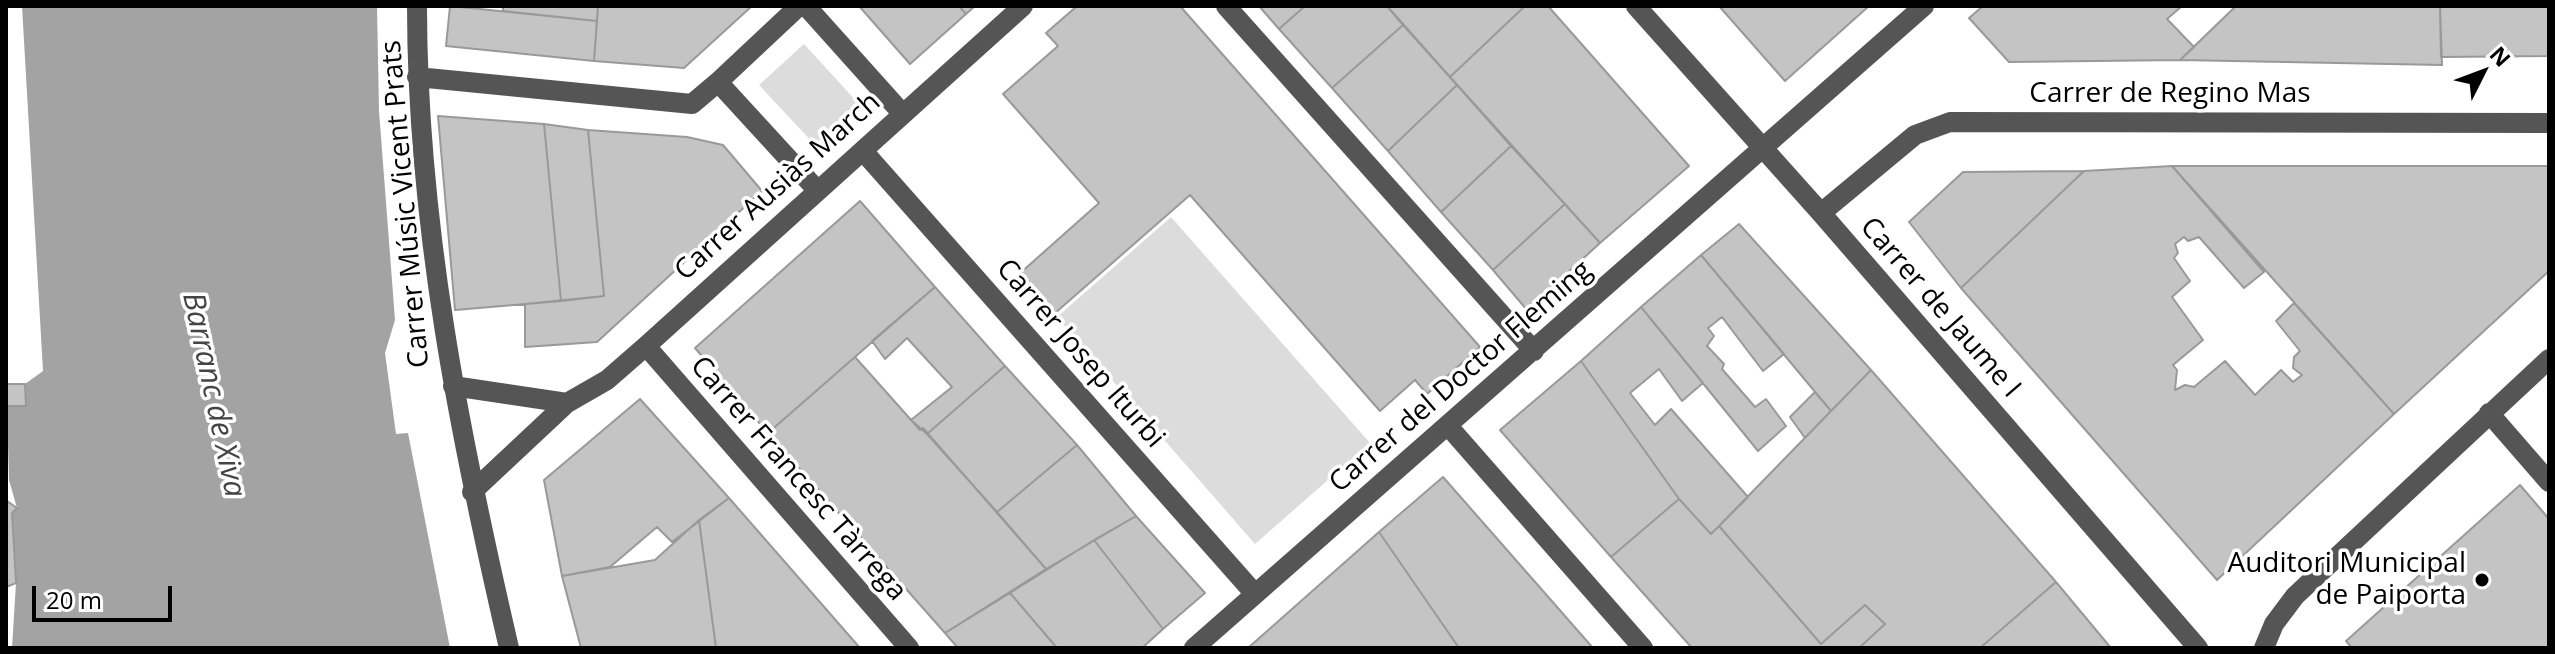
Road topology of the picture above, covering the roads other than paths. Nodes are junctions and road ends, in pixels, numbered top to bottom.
1 (417, 6) edge
2 (799, 6) edge
3 (806, 6) edge
4 (1023, 6) edge
5 (1226, 6) edge
6 (1636, 6) edge
7 (1924, 6) edge
8 (417, 77) junction
9 (718, 82) junction
10 (901, 112) junction
11 (2549, 123) edge
12 (1763, 147) junction
13 (863, 151) junction
14 (818, 191) junction
15 (1821, 213) junction
16 (646, 346) junction
17 (1534, 351) junction
18 (2549, 359) edge
19 (453, 386) junction
20 (567, 403) junction
21 (2489, 413) junction
22 (1449, 427) junction
23 (2549, 482) edge
24 (472, 492) junction
25 (1255, 594) junction
26 (509, 648) edge
27 (909, 648) edge
28 (1194, 648) edge
29 (1643, 648) edge
30 (2198, 648) edge
31 (2264, 648) edge

1 - 8 street, Carrer Músic Vicent Prats
2 - 9 street
3 - 10 street
4 - 10 street, Carrer Ausiàs March
5 - 17 street
6 - 12 street, Carrer de Jaume I
7 - 12 street, Carrer del Doctor Fleming
8 - 9 street
8 - 19 street, Carrer Músic Vicent Prats
9 - 14 street
10 - 13 street, Carrer Ausiàs March
11 - 15 street, Carrer de Regino Mas
12 - 15 street, Carrer de Jaume I
12 - 17 street, Carrer del Doctor Fleming
13 - 14 street, Carrer Ausiàs March
13 - 25 street, Carrer Josep Iturbi
14 - 16 street, Carrer Ausiàs March
15 - 30 street, Carrer de Jaume I
16 - 20 street, Carrer Ausiàs March
16 - 27 street, Carrer Francesc Tàrrega
17 - 22 street, Carrer del Doctor Fleming
18 - 21 street
19 - 20 street
19 - 24 street, Carrer Músic Vicent Prats
20 - 24 street, Carrer Ausiàs March
21 - 23 street
21 - 31 street
22 - 25 street, Carrer del Doctor Fleming
22 - 29 street
24 - 26 street, Carrer Músic Vicent Prats
25 - 28 street, Carrer del Doctor Fleming

